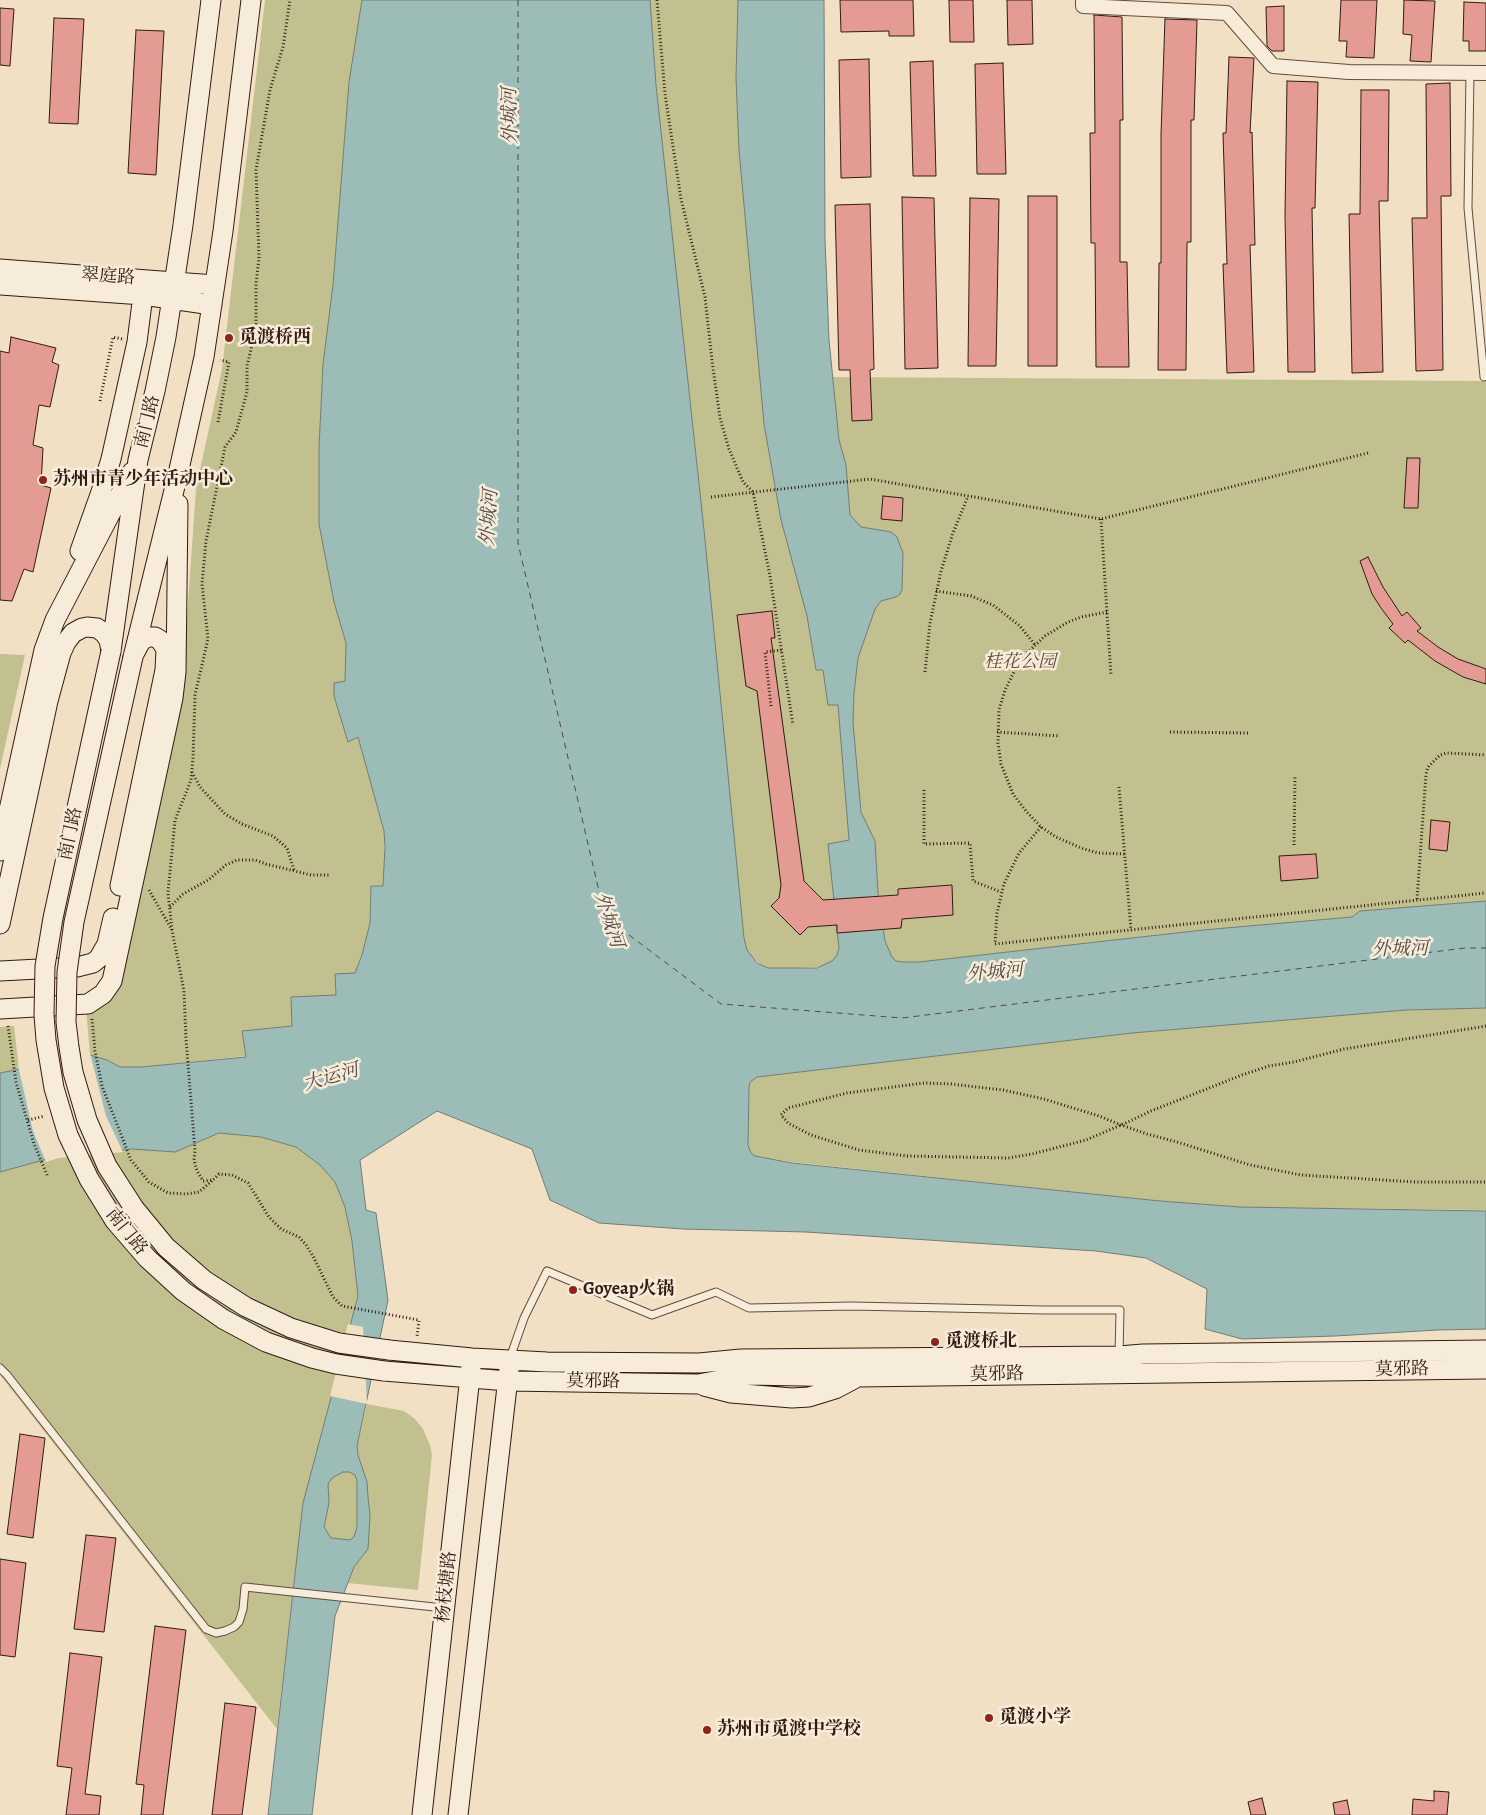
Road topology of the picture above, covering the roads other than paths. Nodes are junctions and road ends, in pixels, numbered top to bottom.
1 (211, 0) edge
2 (251, 0) edge
3 (1083, 0) edge
4 (1470, 72) junction
5 (1486, 72) edge
6 (0, 269) edge
7 (175, 281) junction
8 (0, 285) edge
9 (215, 285) junction
10 (143, 295) junction
11 (172, 300) junction
12 (212, 305) junction
13 (1484, 377) dead end
14 (138, 460) junction
15 (178, 474) junction
16 (55, 620) junction
17 (111, 651) junction
18 (133, 657) junction
19 (0, 850) edge
20 (0, 924) edge
21 (0, 971) edge
22 (3, 1009) edge
23 (1486, 1350) edge
24 (1119, 1356) junction
25 (472, 1358) junction
26 (510, 1360) junction
27 (0, 1368) edge
28 (1486, 1369) edge
29 (470, 1378) junction
30 (508, 1380) junction
31 (445, 1608) junction
32 (422, 1815) edge
33 (458, 1815) edge

1 - 7 main road, 南门路
2 - 9 main road, 南门路
3 - 4 street
4 - 5 street
4 - 13 lane
6 - 7 main road, 翠庭路
7 - 9 main road, 翠庭路
7 - 11 main road, 南门路
8 - 10 main road, 翠庭路
9 - 12 main road, 南门路
10 - 11 main road, 翠庭路
10 - 16 main road
11 - 12 main road, 翠庭路
11 - 14 main road, 南门路
12 - 15 main road, 南门路
14 - 16 main road
14 - 17 main road, 南门路
15 - 18 main road, 南门路
15 - 22 main road
16 - 19 main road
17 - 20 main road
17 - 29 main road, 南门路, bridge
18 - 21 main road
18 - 25 main road, 南门路, bridge
23 - 24 main road, 莫邪路
24 - 26 main road, 莫邪路
24 - 26 lane
25 - 26 main road, 南门路
25 - 29 main road, 杨枝塘路
26 - 30 main road, 杨枝塘路
27 - 31 lane
28 - 30 main road, 莫邪路
29 - 30 main road, 南门路
29 - 31 main road, 杨枝塘路
30 - 33 main road, 杨枝塘路
31 - 32 main road, 杨枝塘路

